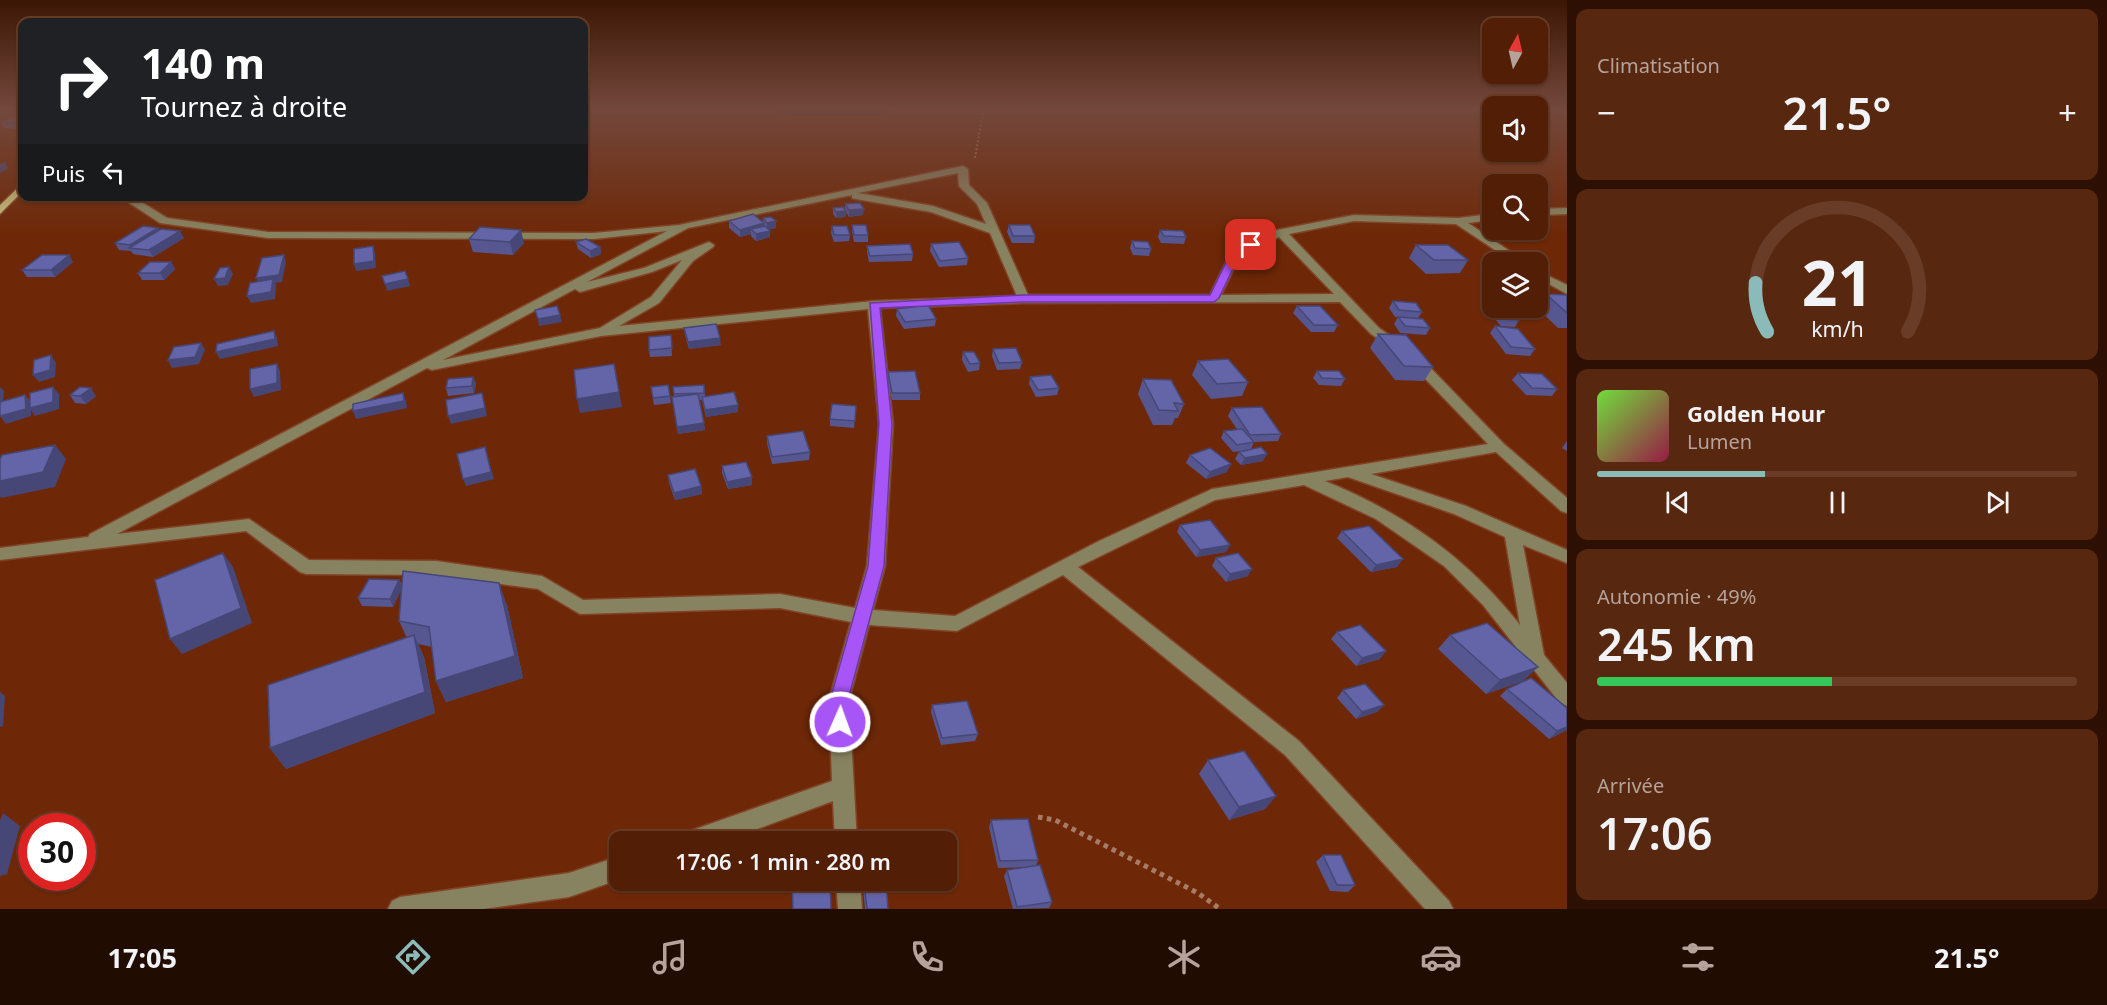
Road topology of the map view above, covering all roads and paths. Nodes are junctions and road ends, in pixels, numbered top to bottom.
1 (978, 149) edge
2 (963, 169) junction
3 (18, 191) edge
4 (847, 195) junction
5 (132, 201) edge
6 (0, 211) edge
7 (1567, 211) edge
8 (1548, 212) edge
9 (1482, 218) edge
10 (1458, 222) junction
11 (685, 226) junction
12 (992, 230) junction
13 (1281, 232) junction
14 (1504, 252) edge
15 (1548, 280) edge
16 (1567, 290) edge
17 (554, 295) junction
18 (1214, 298) junction
19 (1346, 298) junction
20 (1024, 299) junction
21 (874, 305) junction
22 (601, 332) junction
23 (414, 369) junction
24 (1498, 447) junction
25 (1349, 472) junction
26 (1306, 479) junction
27 (1567, 507) edge
28 (1513, 533) junction
29 (88, 542) junction
30 (0, 554) edge
31 (1567, 557) edge
32 (1065, 567) junction
33 (862, 617) junction
34 (1535, 660) junction
35 (1567, 697) edge
36 (844, 787) junction
37 (1038, 817) dead end
38 (721, 831) edge
39 (846, 831) edge
40 (609, 871) edge
41 (849, 891) edge
42 (400, 909) edge
43 (850, 909) edge
44 (1220, 909) edge
45 (1441, 909) edge

1 - 2 path
2 - 4 street
2 - 12 street
3 - 6 main road
4 - 11 street
4 - 12 street
5 - 11 street
7 - 8 street
9 - 10 street
10 - 13 street
10 - 14 street
11 - 17 street
12 - 20 street
13 - 18 street
13 - 19 street
15 - 16 street
17 - 22 street
17 - 23 street
18 - 19 street
18 - 20 street
19 - 24 street
20 - 21 street
21 - 22 street
21 - 33 street
22 - 23 street
23 - 29 street
24 - 25 street
24 - 27 street
25 - 26 street
25 - 28 street
26 - 32 street
26 - 34 street
28 - 31 street
28 - 34 street
29 - 30 street
29 - 33 street
32 - 33 street
32 - 45 street
33 - 36 street
34 - 35 street
36 - 38 street
36 - 39 street
37 - 44 path
40 - 42 street
41 - 43 street

